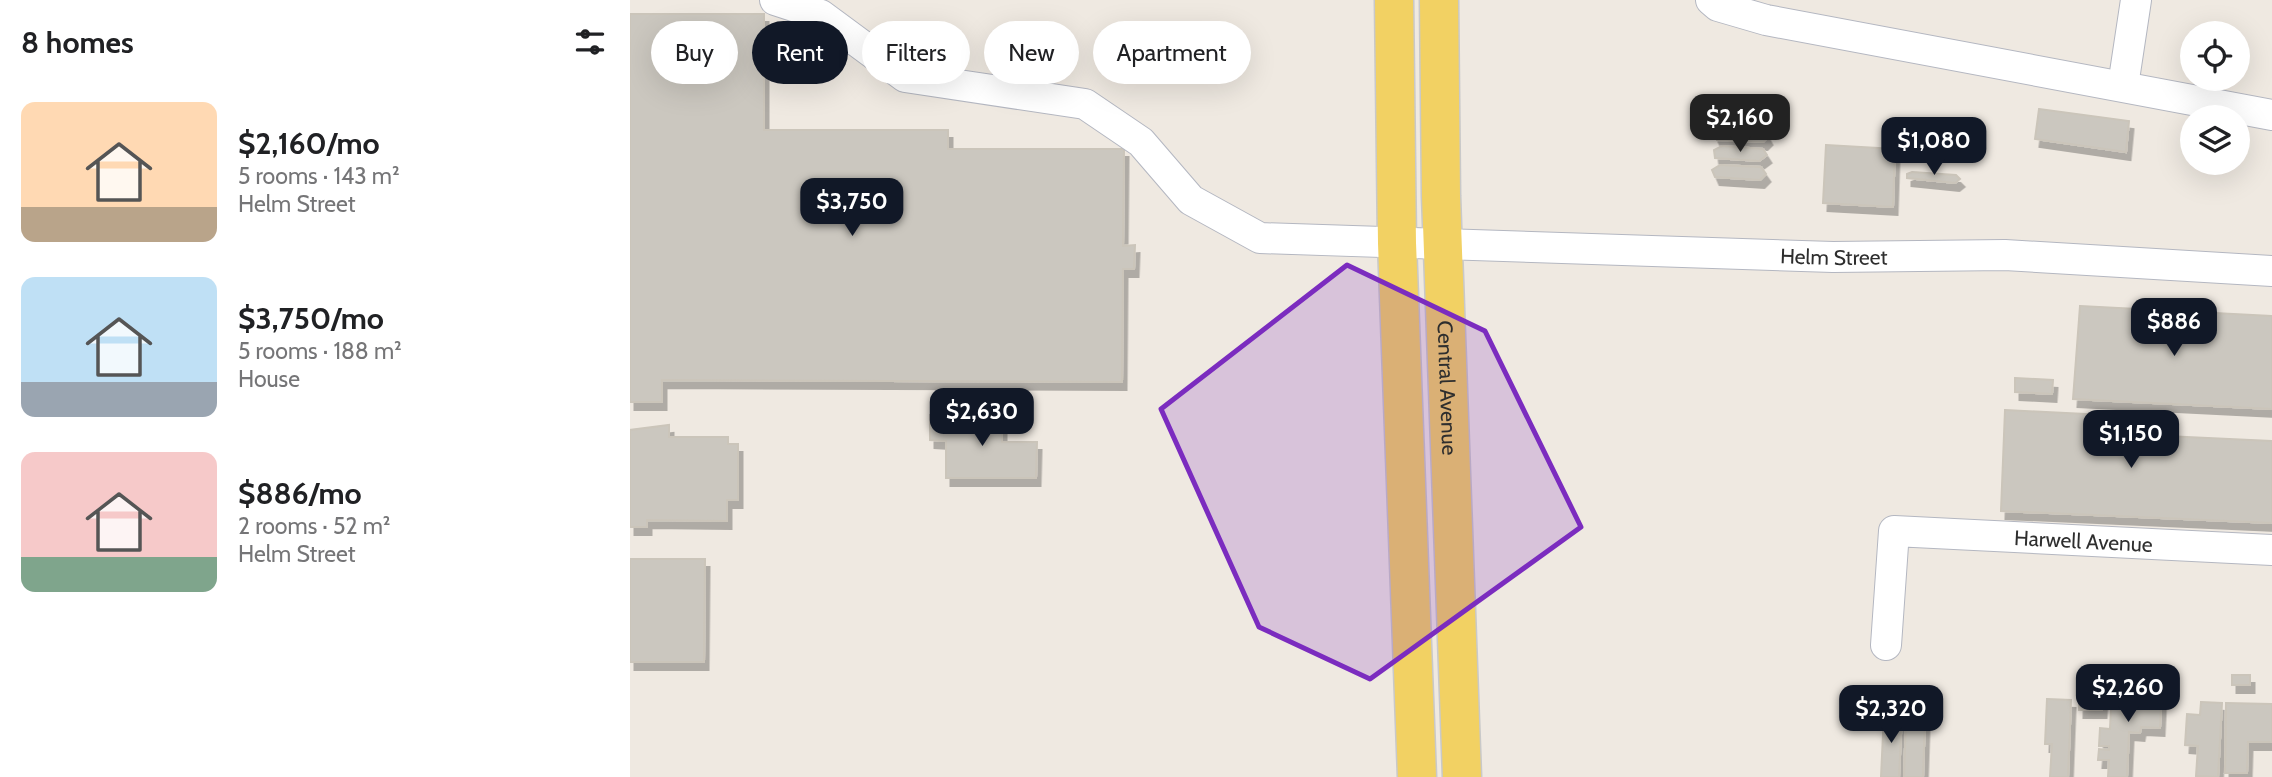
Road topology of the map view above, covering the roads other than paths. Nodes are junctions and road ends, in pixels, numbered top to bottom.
1 (775, 0) edge
2 (1394, 0) edge
3 (1439, 0) edge
4 (1711, 0) edge
5 (2136, 0) edge
6 (2123, 86) junction
7 (2272, 116) edge
8 (1443, 242) junction
9 (1397, 243) junction
10 (2272, 271) edge
11 (2272, 550) edge
12 (1886, 645) dead end
13 (1417, 777) edge
14 (1462, 777) edge

1 - 9 street, Helm Street
2 - 9 main road
3 - 8 main road, Central Avenue
4 - 6 street
5 - 6 street
6 - 7 street
8 - 9 street, Helm Street
8 - 10 street, Helm Street
8 - 14 main road, Central Avenue
9 - 13 main road
11 - 12 street, Harwell Avenue

